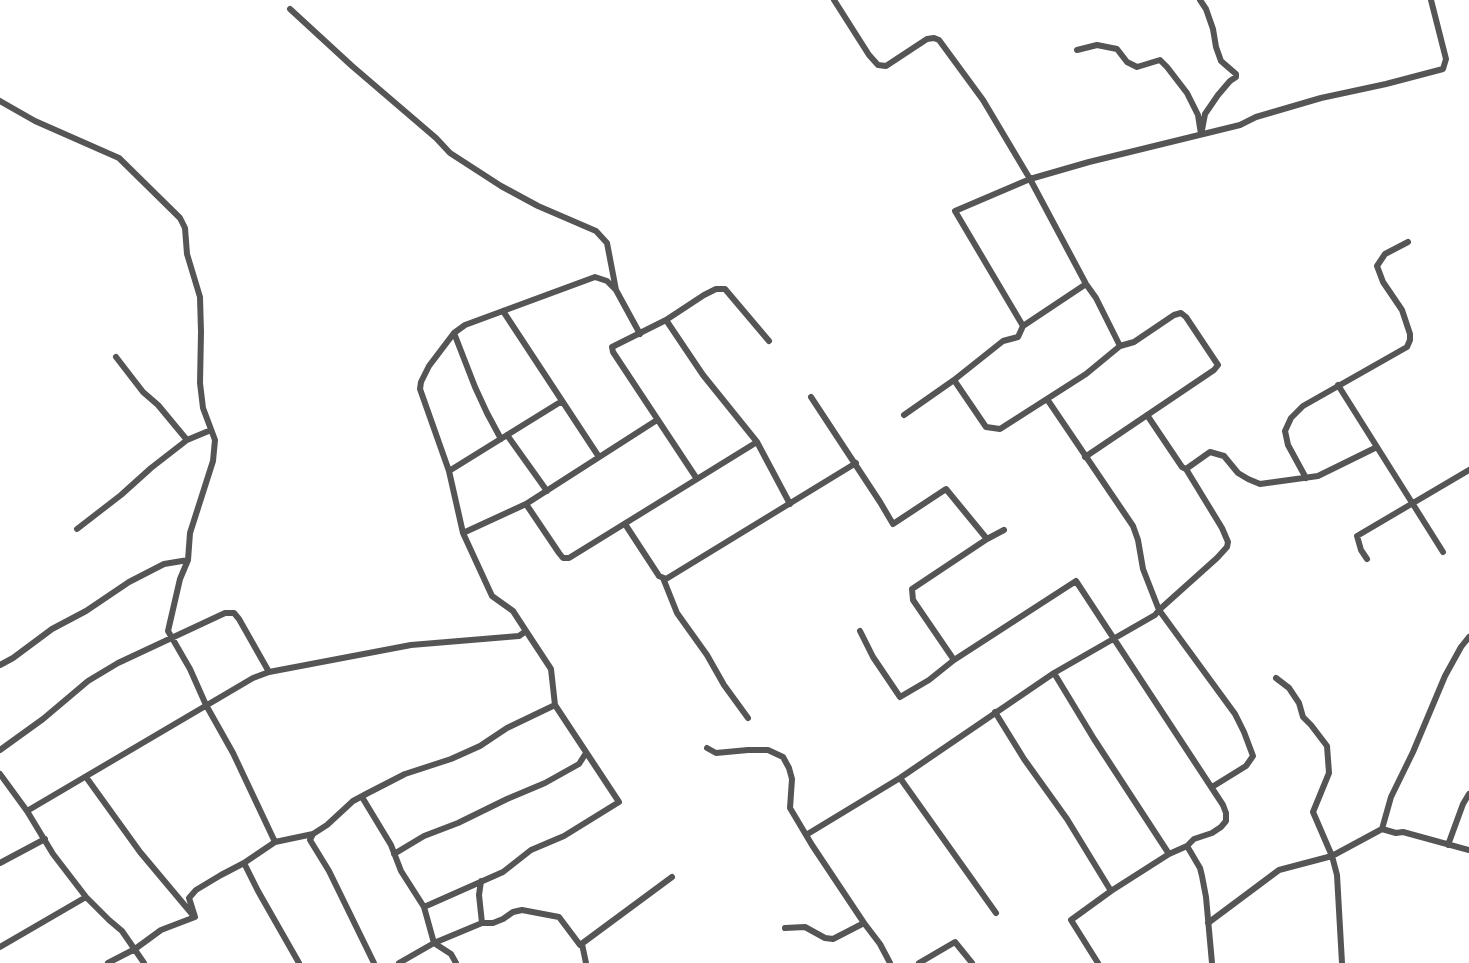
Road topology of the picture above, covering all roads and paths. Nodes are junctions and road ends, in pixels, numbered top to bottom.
1 (834, 0) edge
2 (1200, 0) edge
3 (1431, 0) edge
4 (290, 8) dead end
5 (1077, 50) dead end
6 (0, 102) edge
7 (1201, 134) junction
8 (1030, 179) junction
9 (1408, 242) dead end
10 (1086, 284) junction
11 (616, 290) junction
12 (503, 311) junction
13 (666, 320) junction
14 (1023, 326) junction
15 (454, 334) junction
16 (640, 334) junction
17 (769, 341) dead end
18 (1120, 346) junction
19 (116, 357) dead end
20 (954, 380) junction
21 (1338, 385) junction
22 (811, 398) dead end
23 (1047, 399) junction
24 (562, 401) junction
25 (904, 415) dead end
26 (1147, 415) junction
27 (657, 420) junction
28 (211, 430) junction
29 (504, 437) junction
30 (187, 440) junction
31 (757, 442) junction
32 (1377, 447) junction
33 (599, 457) junction
34 (1085, 457) junction
35 (856, 463) junction
36 (1186, 469) junction
37 (1469, 470) edge
38 (449, 472) junction
39 (1306, 478) junction
40 (697, 479) junction
41 (547, 491) junction
42 (526, 504) junction
43 (790, 504) junction
44 (1413, 505) junction
45 (624, 524) junction
46 (77, 529) dead end
47 (1004, 530) dead end
48 (463, 533) junction
49 (987, 539) junction
50 (1443, 552) dead end
51 (1367, 559) dead end
52 (188, 560) junction
53 (662, 578) junction
54 (1159, 610) junction
55 (526, 631) junction
56 (860, 631) dead end
57 (1114, 637) junction
58 (1469, 637) edge
59 (171, 638) junction
60 (954, 660) junction
61 (0, 665) edge
62 (269, 672) junction
63 (1054, 673) junction
64 (1276, 678) dead end
65 (206, 705) junction
66 (555, 705) junction
67 (995, 712) junction
68 (748, 718) dead end
69 (707, 748) dead end
70 (0, 750) edge
71 (586, 753) junction
72 (0, 774) edge
73 (86, 777) junction
74 (900, 778) junction
75 (1212, 787) junction
76 (1469, 794) edge
77 (362, 797) junction
78 (1466, 804) edge
79 (27, 811) junction
80 (1382, 829) junction
81 (313, 834) junction
82 (806, 835) junction
83 (45, 839) junction
84 (275, 842) junction
85 (1448, 845) junction
86 (1187, 846) junction
87 (1469, 850) edge
88 (394, 854) junction
89 (1169, 854) junction
90 (1332, 856) junction
91 (0, 863) edge
92 (244, 863) junction
93 (672, 877) dead end
94 (481, 881) junction
95 (1111, 891) junction
96 (86, 897) junction
97 (424, 907) junction
98 (996, 912) dead end
99 (195, 917) junction
100 (482, 923) junction
101 (1208, 923) junction
102 (864, 924) junction
103 (785, 928) dead end
104 (434, 943) junction
105 (582, 944) junction
106 (0, 947) edge
107 (135, 949) junction
108 (108, 963) edge
109 (144, 963) edge
110 (299, 963) edge
111 (374, 963) edge
112 (399, 963) edge
113 (456, 963) edge
114 (586, 963) edge
115 (890, 963) edge
116 (919, 963) edge
117 (972, 963) edge
118 (1098, 963) edge
119 (1212, 963) edge
120 (1342, 963) edge

1 - 8 street
2 - 7 street
3 - 7 street
4 - 11 street
5 - 7 street
6 - 28 street
7 - 8 street
8 - 10 street
8 - 14 street
9 - 21 street
10 - 14 street
10 - 18 street
11 - 12 street
11 - 16 street
12 - 15 street
12 - 24 street
13 - 16 street
13 - 17 street
13 - 31 street
14 - 20 street
15 - 29 street
15 - 38 street
16 - 27 street
18 - 23 street
18 - 26 street
19 - 30 street
20 - 23 street
20 - 25 street
21 - 32 street
21 - 39 street
22 - 35 street
23 - 34 street
24 - 29 street
24 - 33 street
26 - 34 street
26 - 36 street
27 - 33 street
27 - 40 street
28 - 30 street
28 - 52 street
29 - 38 street
29 - 41 street
30 - 46 street
31 - 40 street
31 - 43 street
32 - 39 street
32 - 44 street
33 - 41 street
34 - 54 street
35 - 43 street
35 - 49 street
36 - 39 street
36 - 54 street
37 - 44 street
38 - 48 street
40 - 45 street
41 - 42 street
42 - 45 street
42 - 48 street
43 - 53 street
44 - 50 street
44 - 51 street
45 - 53 street
47 - 49 street
48 - 55 street
49 - 60 street
52 - 59 street
52 - 61 street
53 - 68 street
54 - 57 street
54 - 75 street
55 - 62 street
55 - 66 street
56 - 60 street
57 - 60 street
57 - 63 street
57 - 75 street
58 - 80 street
59 - 62 street
59 - 65 street
59 - 70 street
62 - 65 street
63 - 67 street
63 - 89 street
64 - 90 street
65 - 73 street
65 - 84 street
66 - 71 street
66 - 77 street
67 - 74 street
67 - 95 street
69 - 82 street
71 - 88 street
71 - 94 street
72 - 79 street
73 - 79 street
73 - 99 street
74 - 82 street
74 - 98 street
75 - 86 street
76 - 78 street
77 - 81 street
77 - 88 street
78 - 85 street
79 - 83 street
80 - 85 street
80 - 90 street
81 - 84 street
81 - 111 street
82 - 102 street
83 - 91 street
83 - 96 street
84 - 92 street
85 - 87 street
86 - 89 street
86 - 101 street
88 - 97 street
89 - 95 street
90 - 101 street
90 - 120 street
92 - 99 street
92 - 110 street
93 - 105 street
94 - 97 street
94 - 100 street
95 - 118 street
96 - 106 street
96 - 107 street
97 - 104 street
99 - 107 street
100 - 104 street
100 - 105 street
101 - 119 street
102 - 103 street
102 - 115 street
104 - 112 street
104 - 113 street
105 - 114 street
107 - 108 street
107 - 109 street
116 - 117 street

